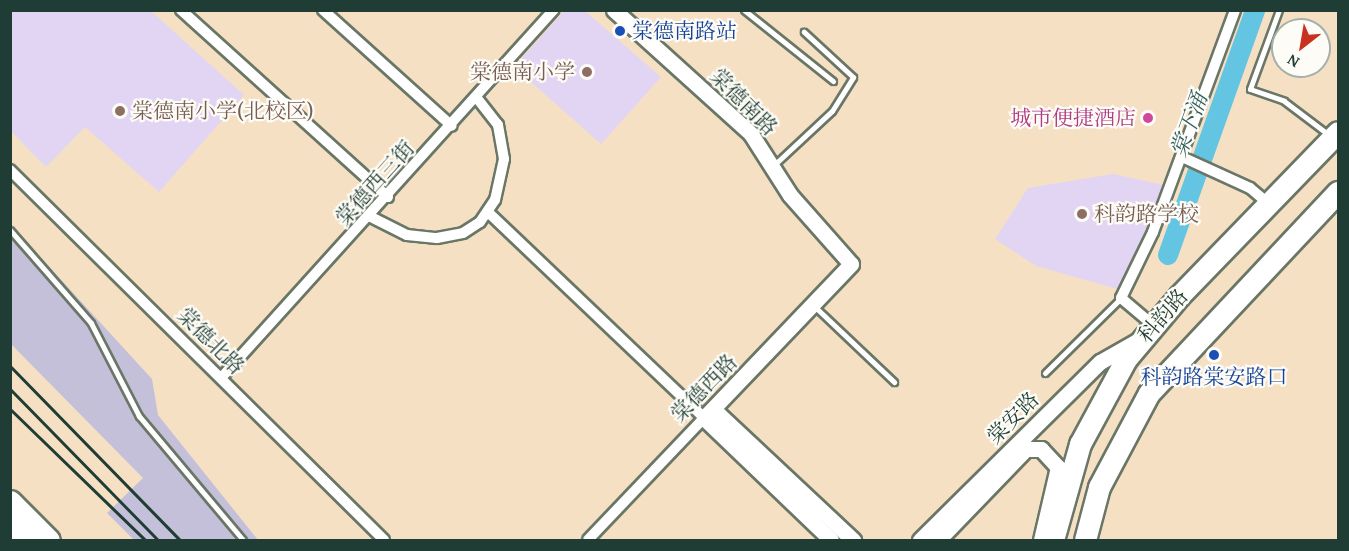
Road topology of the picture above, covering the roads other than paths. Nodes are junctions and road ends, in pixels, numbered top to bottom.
1 (181, 10) edge
2 (323, 10) edge
3 (554, 10) edge
4 (614, 10) edge
5 (744, 10) edge
6 (1235, 10) edge
7 (1279, 10) edge
8 (804, 32) dead end
9 (833, 81) dead end
10 (477, 98) junction
11 (452, 126) junction
12 (1335, 135) edge
13 (1182, 157) junction
14 (774, 165) junction
15 (10, 170) edge
16 (1338, 192) edge
17 (388, 197) junction
18 (1269, 204) junction
19 (488, 212) junction
20 (371, 217) junction
21 (10, 230) edge
22 (851, 264) joint
23 (1121, 298) junction
24 (812, 304) junction
25 (1149, 331) junction
26 (1045, 373) dead end
27 (220, 378) junction
28 (894, 382) dead end
29 (705, 411) junction
30 (10, 501) edge
31 (10, 523) edge
32 (27, 540) edge
33 (48, 540) edge
34 (243, 540) edge
35 (384, 540) edge
36 (588, 540) edge
37 (831, 540) edge
38 (854, 540) edge
39 (920, 540) edge
40 (938, 540) edge
41 (1041, 540) edge
42 (1053, 540) edge
43 (1085, 540) edge

1 - 17 street
2 - 11 street
3 - 10 street, 棠德西三街
4 - 14 street, 棠德南路
5 - 9 lane
6 - 13 street
7 - 12 lane
8 - 14 lane
10 - 11 street, 棠德西三街
10 - 19 street
11 - 17 street, 棠德西三街
12 - 18 highway, 科韵路
13 - 18 street
13 - 23 street
14 - 22 street, 棠德南路
15 - 27 street, 棠德北路
16 - 43 highway, 科韵路
17 - 20 street, 棠德西三街
18 - 25 highway, 科韵路
19 - 20 street
19 - 29 street
20 - 27 street, 棠德西三街
21 - 34 lane
22 - 24 street, 棠德西路
23 - 25 street
23 - 26 lane
24 - 28 lane
24 - 29 street, 棠德西路
25 - 39 street, 棠安路
25 - 42 highway, 科韵路
27 - 35 street, 棠德北路
29 - 36 street, 棠德西路
29 - 37 street
29 - 38 street
30 - 33 highway
31 - 32 highway
40 - 41 street, 棠安路

